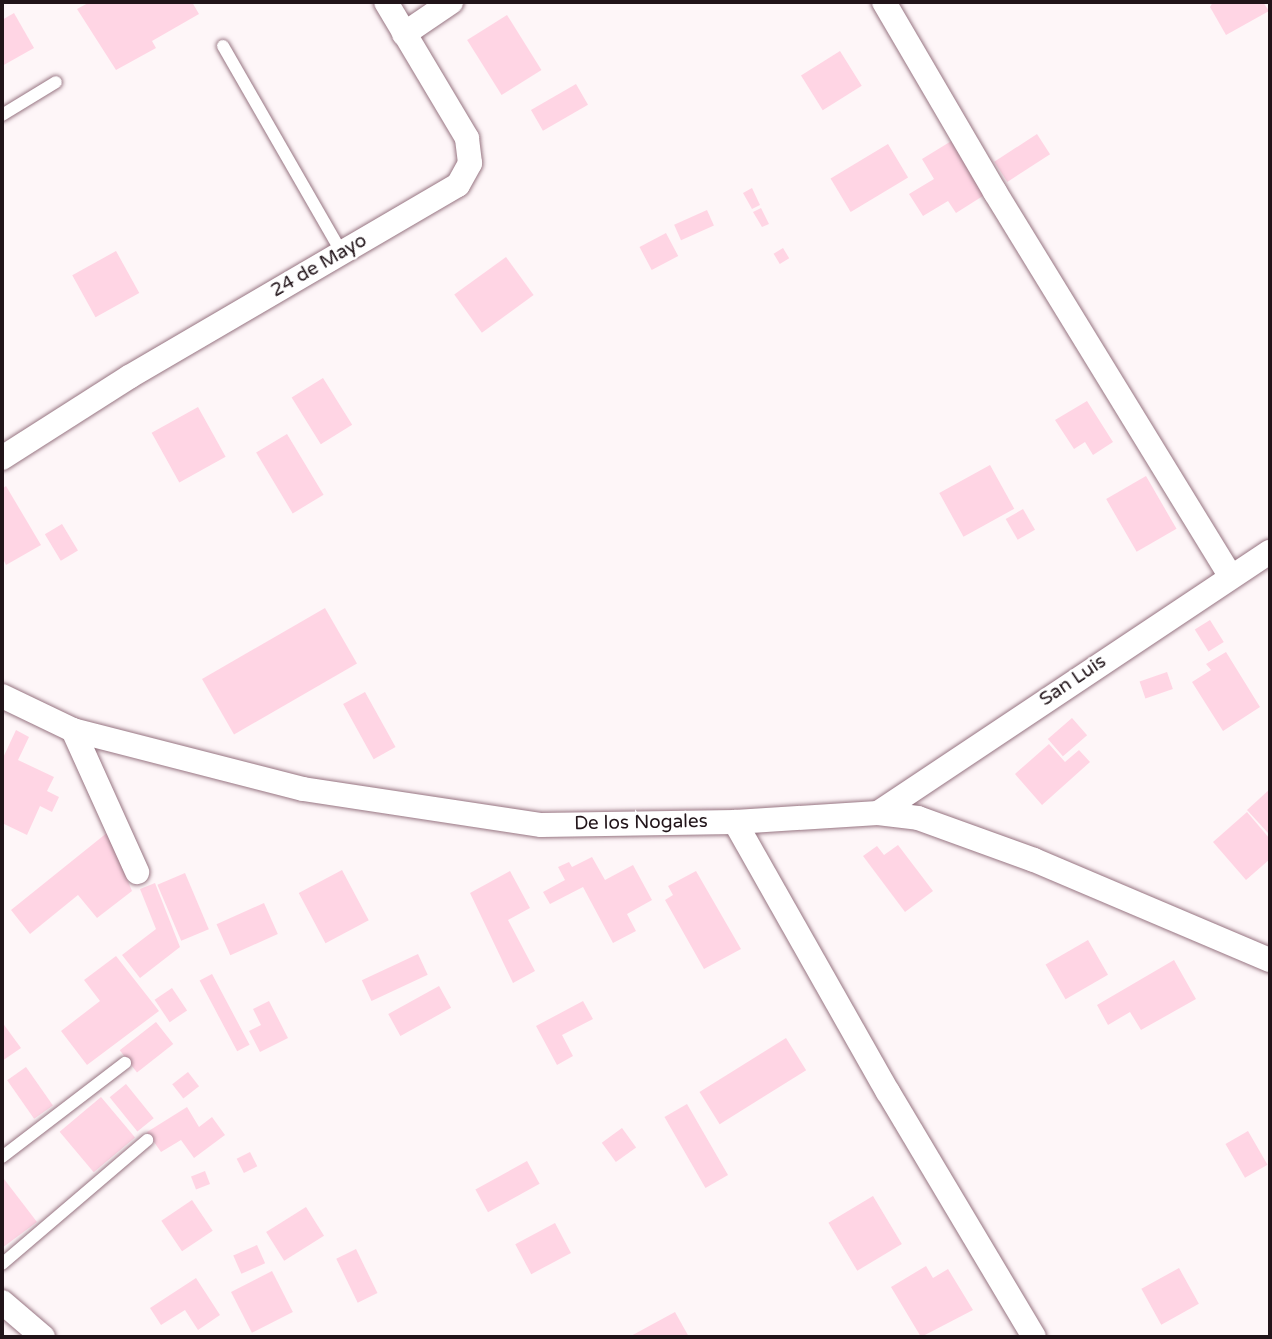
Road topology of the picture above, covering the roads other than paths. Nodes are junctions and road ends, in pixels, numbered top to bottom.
1 (386, 2) edge
2 (451, 2) edge
3 (884, 2) edge
4 (404, 34) junction
5 (223, 46) dead end
6 (57, 82) dead end
7 (2, 114) edge
8 (342, 253) junction
9 (2, 458) edge
10 (1270, 552) edge
11 (1230, 575) junction
12 (2, 696) edge
13 (73, 730) junction
14 (878, 813) junction
15 (736, 822) junction
16 (138, 872) dead end
17 (1270, 960) edge
18 (125, 1063) dead end
19 (147, 1140) dead end
20 (2, 1157) edge
21 (2, 1264) edge
22 (2, 1302) edge
23 (43, 1337) edge
24 (1034, 1337) edge

1 - 4 street, 24 de Mayo
2 - 4 street
3 - 11 street
4 - 8 street, 24 de Mayo
5 - 8 lane
6 - 7 lane
8 - 9 street, 24 de Mayo
10 - 11 street, San Luis
11 - 14 street, San Luis
12 - 13 street, De los Nogales
13 - 15 street, De los Nogales
13 - 16 street
14 - 15 street, De los Nogales
14 - 17 street, De los Nogales
15 - 24 street
18 - 20 lane
19 - 21 lane
22 - 23 street

